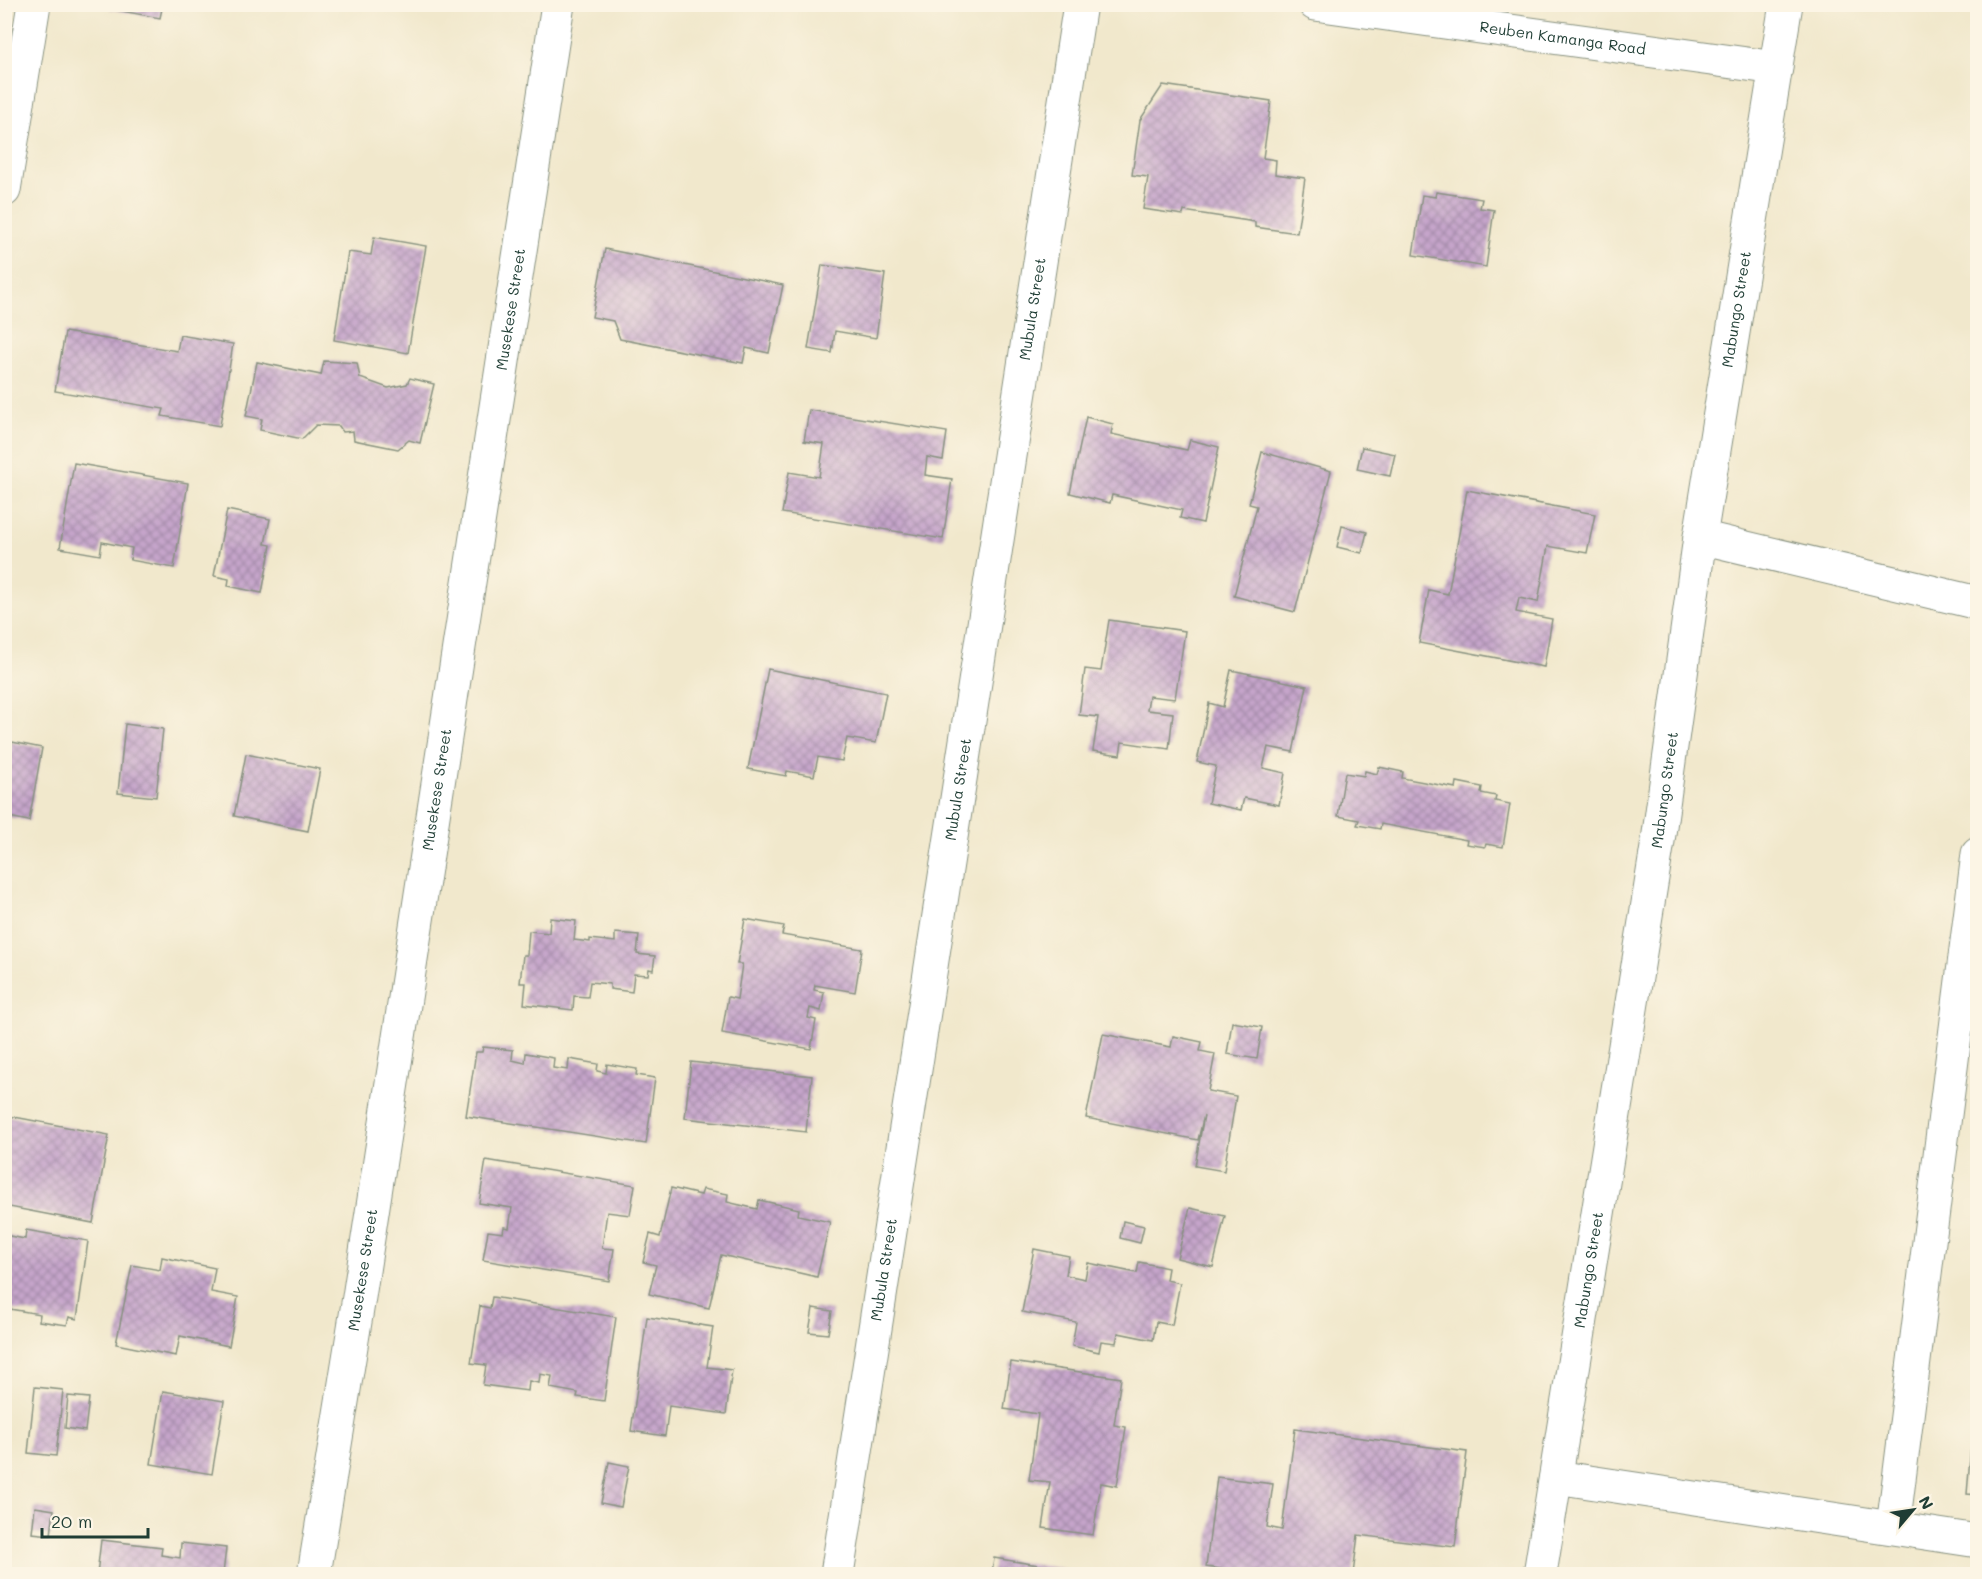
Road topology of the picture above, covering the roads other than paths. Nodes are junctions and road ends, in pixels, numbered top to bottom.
1 (34, 4) edge
2 (558, 4) edge
3 (1080, 4) edge
4 (1315, 4) edge
5 (1786, 4) edge
6 (1776, 68) junction
7 (4, 190) edge
8 (1700, 537) junction
9 (1977, 603) edge
10 (1977, 854) edge
11 (1556, 1477) junction
12 (1893, 1527) junction
13 (1977, 1540) edge
14 (314, 1575) edge
15 (837, 1575) edge
16 (1540, 1575) edge

1 - 7 street
2 - 14 street, Musekese Street
3 - 15 street, Mubula Street
4 - 6 street, Reuben Kamanga Road
5 - 6 street, Mabungo Street
6 - 8 street, Mabungo Street
8 - 9 street
8 - 11 street, Mabungo Street
10 - 12 street
11 - 12 street
11 - 16 street, Mabungo Street
12 - 13 street

